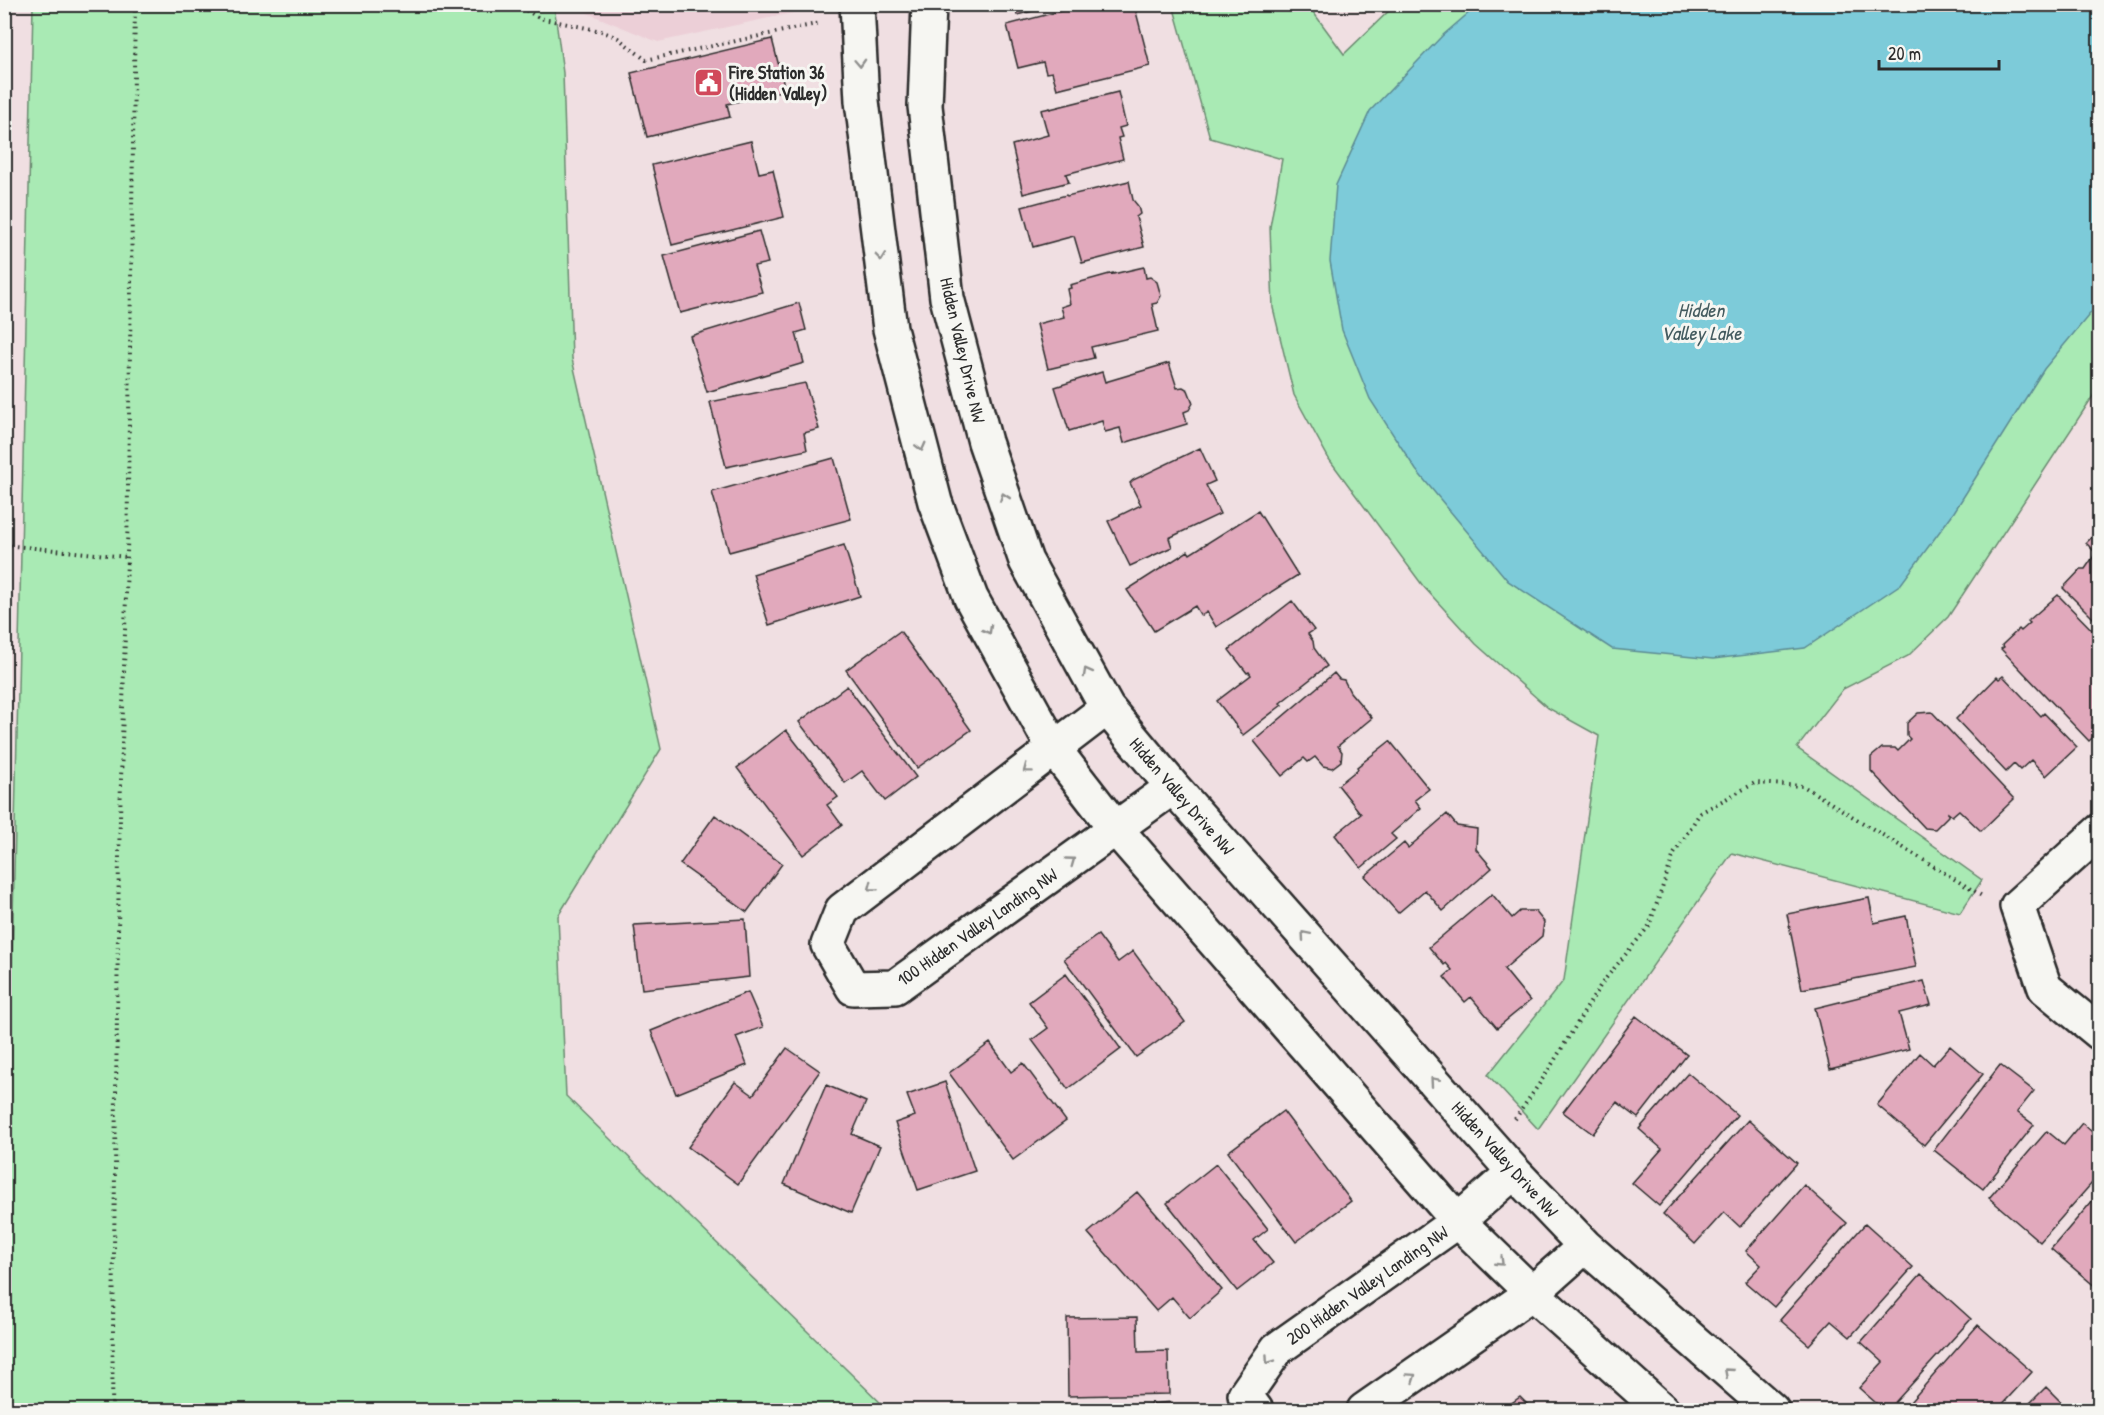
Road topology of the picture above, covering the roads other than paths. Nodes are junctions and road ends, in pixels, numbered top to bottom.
1 (929, 4) edge
2 (857, 10) edge
3 (1107, 708) junction
4 (1054, 749) junction
5 (1173, 787) junction
6 (1116, 829) junction
7 (2100, 831) edge
8 (2100, 1033) edge
9 (1514, 1172) junction
10 (1458, 1221) junction
11 (1586, 1246) junction
12 (1532, 1293) junction
13 (1257, 1410) edge
14 (1364, 1410) edge
15 (1662, 1410) edge
16 (1772, 1410) edge

3 -> 1 street, Hidden Valley Drive NW
2 -> 4 street
3 - 4 street, 100 Hidden Valley Landing NW
3 - 5 street, Hidden Valley Drive NW
4 - 6 street
4 -> 6 street, 100 Hidden Valley Landing NW
5 - 6 street, 100 Hidden Valley Landing NW
9 -> 5 street, Hidden Valley Drive NW
6 - 10 street
7 - 8 street
9 - 10 street, 200 Hidden Valley Landing NW
9 - 11 street, Hidden Valley Drive NW
10 -> 12 street
10 -> 13 street, 200 Hidden Valley Landing NW
11 - 12 street
16 -> 11 street, Hidden Valley Drive NW
14 -> 12 street
12 - 15 street

